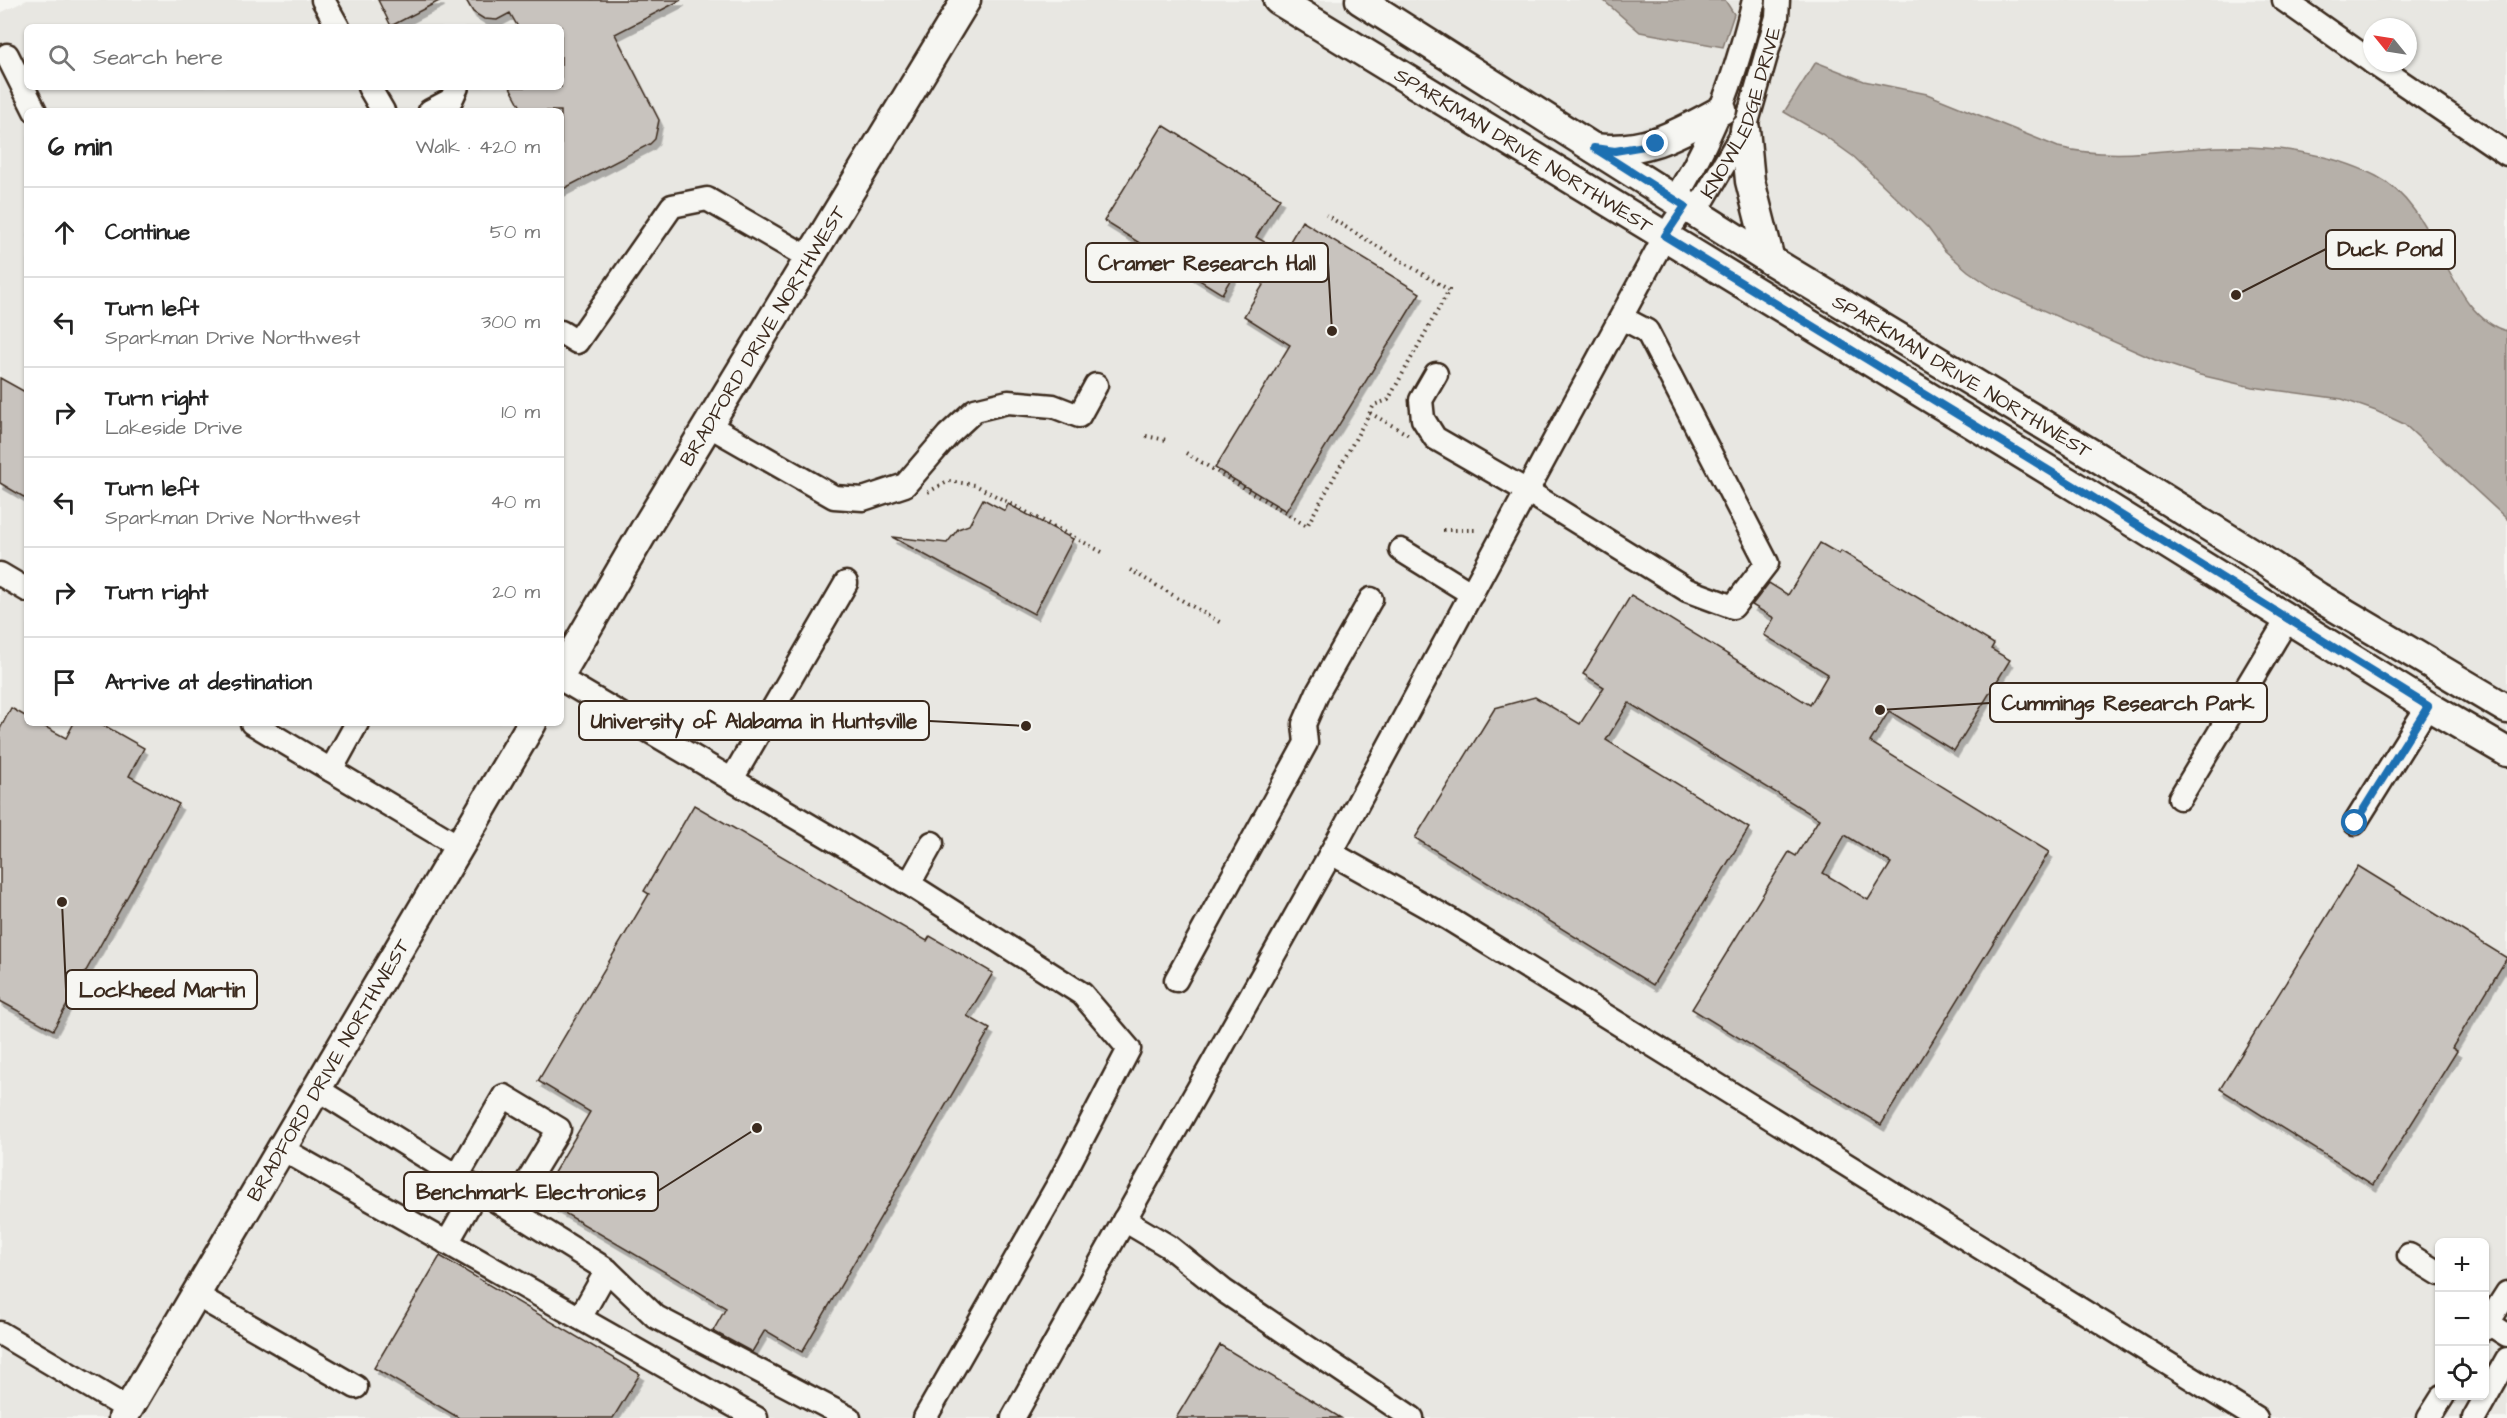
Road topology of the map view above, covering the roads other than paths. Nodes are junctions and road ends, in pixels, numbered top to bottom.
1 (323, 0) edge
2 (966, 0) edge
3 (1278, 0) edge
4 (1360, 0) edge
5 (1754, 0) edge
6 (1778, 0) edge
7 (2284, 0) edge
8 (336, 24) edge
9 (7, 55) dead end
10 (2363, 56) edge
11 (2386, 72) edge
12 (24, 89) edge
13 (24, 90) edge
14 (371, 90) edge
15 (456, 90) edge
16 (34, 108) edge
17 (381, 108) edge
18 (436, 108) edge
19 (1722, 110) junction
20 (1745, 129) junction
21 (1594, 148) junction
22 (2507, 154) edge
23 (1685, 206) junction
24 (1665, 236) junction
25 (809, 258) junction
26 (1770, 260) junction
27 (1622, 318) junction
28 (564, 334) edge
29 (1436, 374) dead end
30 (1096, 385) dead end
31 (708, 425) junction
32 (1527, 491) junction
33 (1401, 550) dead end
34 (0, 574) edge
35 (846, 583) dead end
36 (24, 588) edge
37 (1472, 594) junction
38 (1371, 599) dead end
39 (2287, 620) junction
40 (564, 668) edge
41 (564, 681) edge
42 (2428, 706) junction
43 (2507, 709) edge
44 (257, 726) edge
45 (355, 726) edge
46 (530, 726) edge
47 (2507, 752) edge
48 (331, 770) junction
49 (732, 780) junction
50 (2180, 798) dead end
51 (2355, 823) dead end
52 (932, 843) dead end
53 (460, 846) junction
54 (1331, 853) junction
55 (909, 884) junction
56 (1176, 980) dead end
57 (317, 1089) junction
58 (282, 1149) junction
59 (458, 1175) junction
60 (479, 1187) junction
61 (511, 1208) junction
62 (1124, 1220) junction
63 (447, 1242) junction
64 (2409, 1255) dead end
65 (607, 1270) junction
66 (2435, 1271) edge
67 (196, 1294) junction
68 (580, 1318) junction
69 (0, 1333) edge
70 (2507, 1359) edge
71 (356, 1387) dead end
72 (2440, 1400) edge
73 (2221, 1408) edge
74 (126, 1413) edge
75 (756, 1418) edge
76 (849, 1418) edge
77 (925, 1418) edge
78 (1013, 1418) edge
79 (1412, 1418) edge
80 (2256, 1418) edge
81 (2429, 1418) edge
82 (2474, 1418) edge

1 - 8 street
2 - 25 main road, BRADFORD DRIVE NORTHWEST
3 - 24 main road, SPARKMAN DRIVE NORTHWEST
4 - 21 main road, SPARKMAN DRIVE NORTHWEST
5 - 19 street, KNOWLEDGE DRIVE
6 - 20 street, KNOWLEDGE DRIVE
7 - 10 street
9 - 12 street
11 - 22 street
13 - 16 street
14 - 17 street
15 - 18 street
19 - 21 main road
19 - 23 street, KNOWLEDGE DRIVE
20 - 23 street, KNOWLEDGE DRIVE
20 - 26 main road
21 - 23 main road, SPARKMAN DRIVE NORTHWEST
23 - 24 street
23 - 26 main road, SPARKMAN DRIVE NORTHWEST
24 - 27 street
24 - 39 main road, SPARKMAN DRIVE NORTHWEST
25 - 28 street
25 - 31 main road, BRADFORD DRIVE NORTHWEST
26 - 43 main road, SPARKMAN DRIVE NORTHWEST
27 - 32 street
27 - 32 street
29 - 32 street
30 - 31 street
31 - 40 main road, BRADFORD DRIVE NORTHWEST
32 - 37 street
33 - 37 street
34 - 36 street
35 - 49 street
37 - 54 street
38 - 56 street
39 - 42 main road, SPARKMAN DRIVE NORTHWEST
39 - 50 street
41 - 49 street
42 - 47 main road, SPARKMAN DRIVE NORTHWEST
42 - 51 street
44 - 48 street
45 - 48 street
46 - 53 main road, BRADFORD DRIVE NORTHWEST
48 - 53 street
49 - 55 street
52 - 55 street
53 - 57 main road, BRADFORD DRIVE NORTHWEST
54 - 62 street
54 - 73 street
55 - 77 street
57 - 58 main road, BRADFORD DRIVE NORTHWEST
57 - 59 street
58 - 63 street
58 - 67 main road, BRADFORD DRIVE NORTHWEST
59 - 60 street
59 - 61 street
60 - 61 street
60 - 63 street
61 - 65 street
62 - 78 street
62 - 79 street
63 - 68 street
64 - 66 street
65 - 68 street
65 - 76 street
67 - 71 street
67 - 74 main road, BRADFORD DRIVE NORTHWEST
68 - 75 street
69 - 74 street
70 - 82 street
72 - 81 street
73 - 80 street

